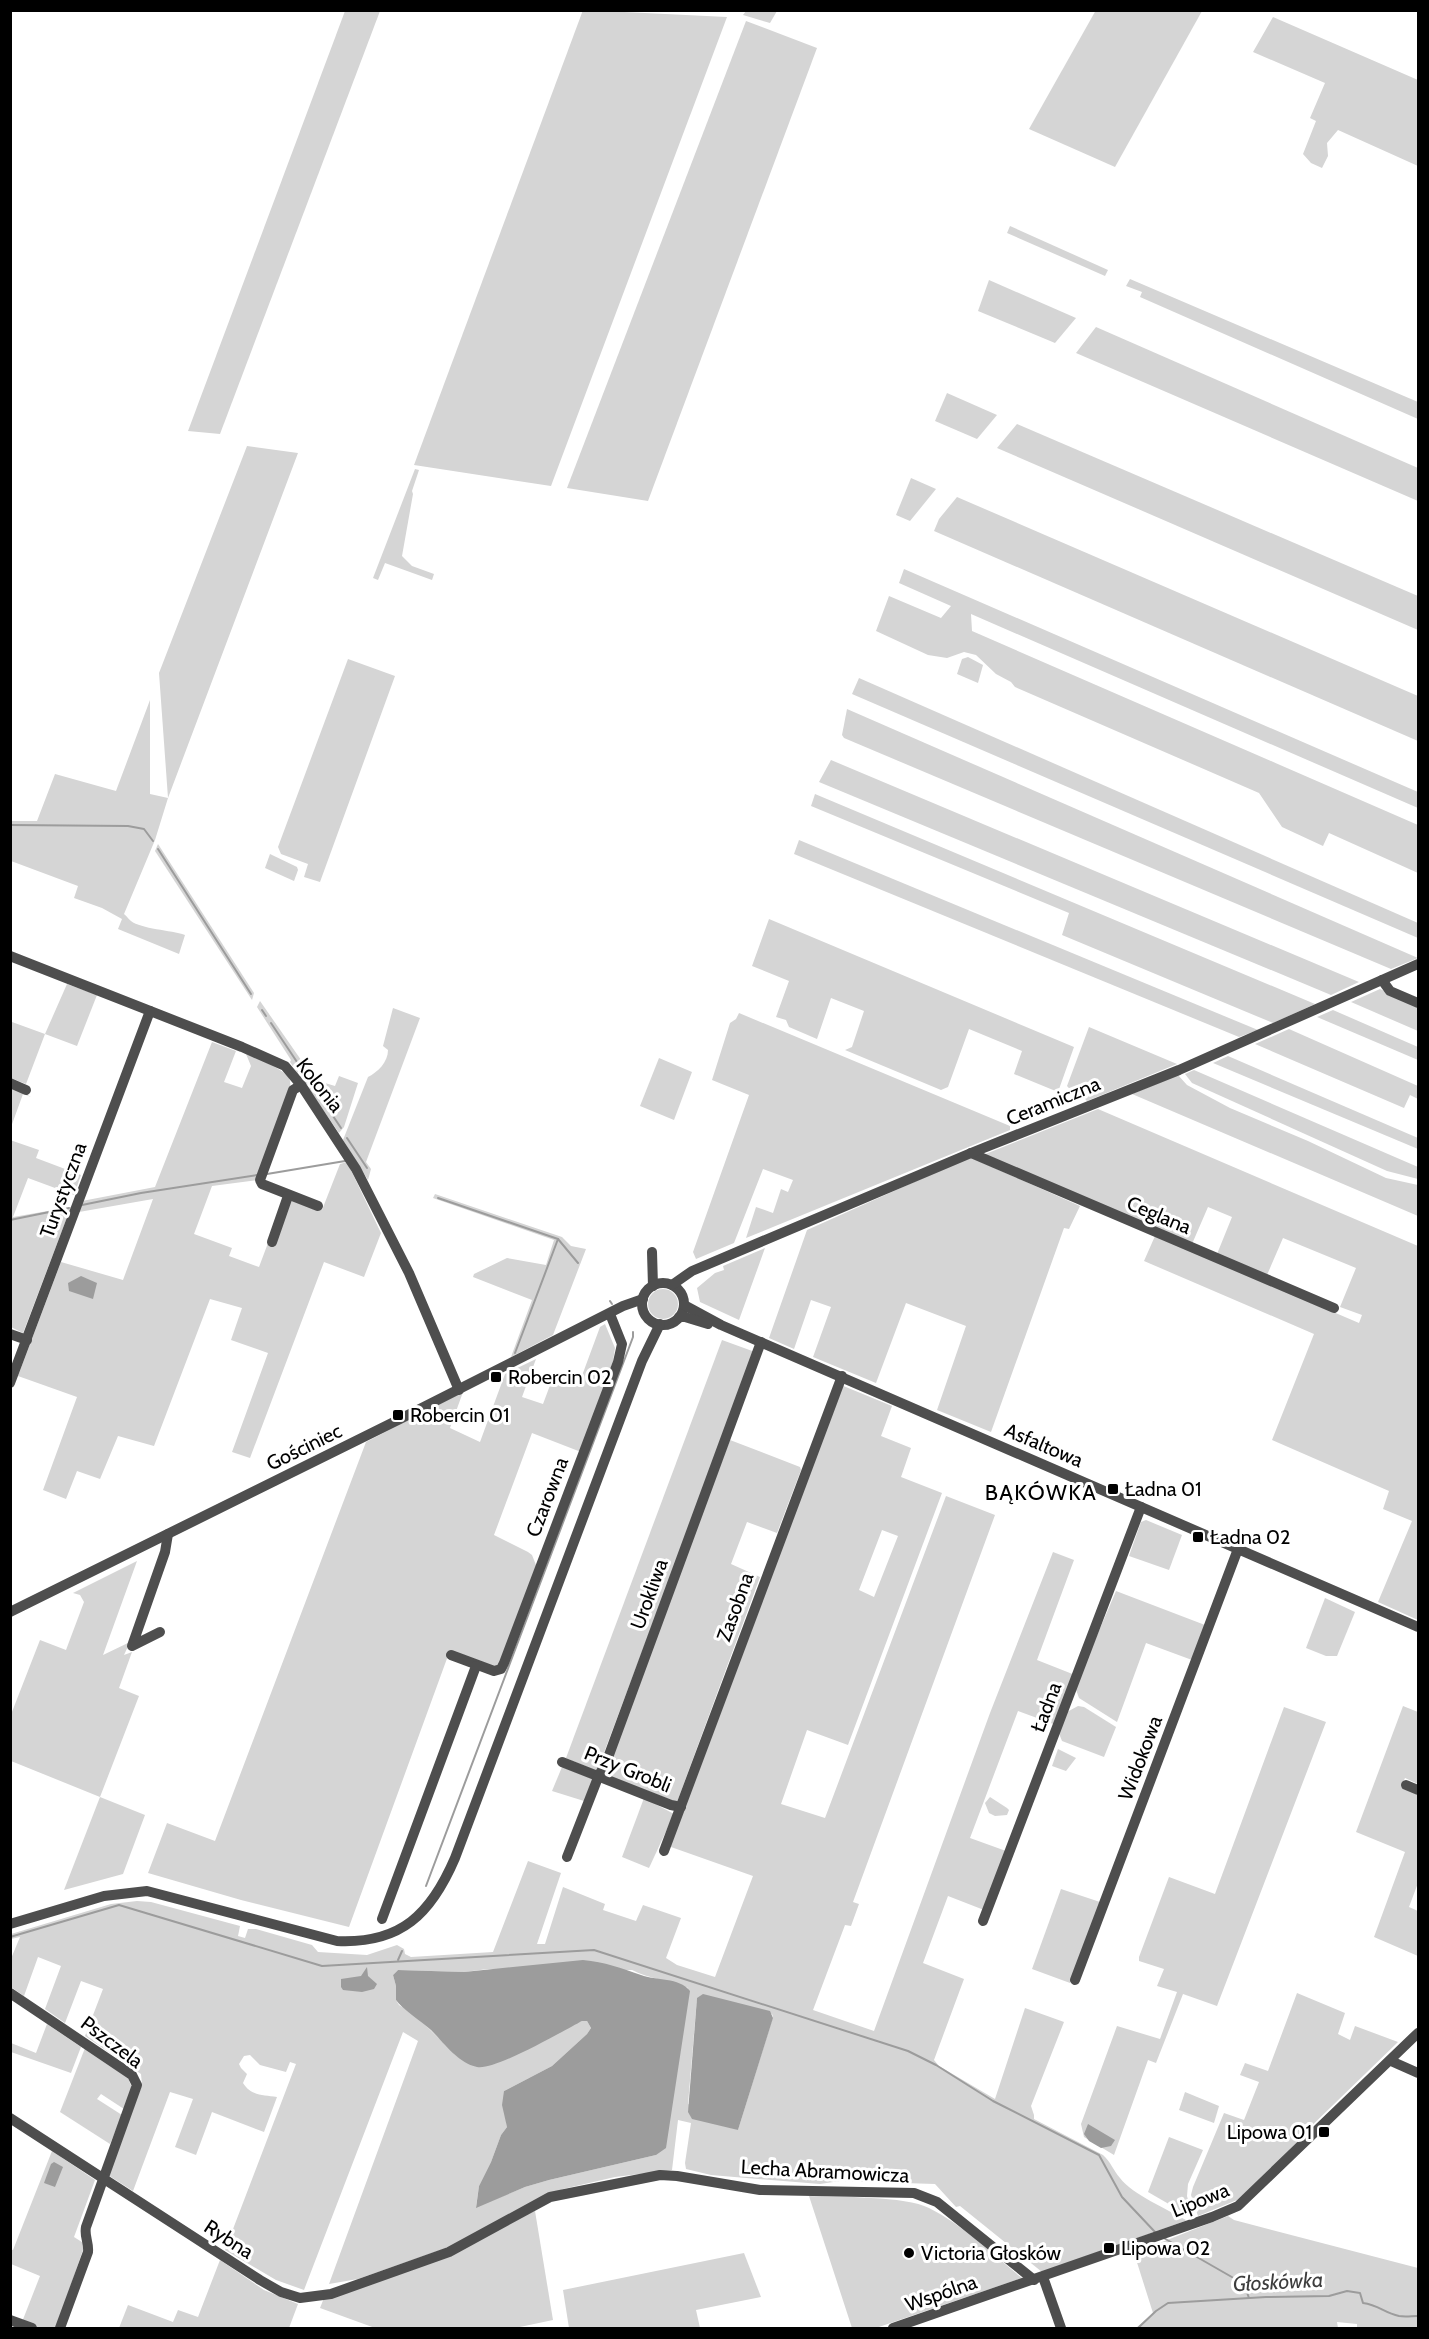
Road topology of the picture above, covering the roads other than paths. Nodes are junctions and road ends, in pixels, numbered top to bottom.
1 (10, 956) edge
2 (1419, 964) edge
3 (1382, 980) junction
4 (1419, 1003) edge
5 (150, 1011) junction
6 (10, 1083) edge
7 (301, 1085) junction
8 (26, 1090) dead end
9 (970, 1153) junction
10 (288, 1196) junction
11 (318, 1206) dead end
12 (272, 1242) dead end
13 (699, 1269) junction
14 (668, 1284) junction
15 (653, 1286) junction
16 (643, 1299) junction
17 (682, 1299) junction
18 (1334, 1308) dead end
19 (611, 1313) junction
20 (646, 1315) junction
21 (678, 1317) junction
22 (660, 1324) junction
23 (720, 1325) junction
24 (10, 1334) edge
25 (27, 1340) junction
26 (761, 1342) junction
27 (642, 1361) junction
28 (842, 1376) junction
29 (10, 1383) edge
30 (459, 1390) junction
31 (1141, 1507) junction
32 (168, 1534) junction
33 (1238, 1549) junction
34 (10, 1612) edge
35 (1419, 1627) edge
36 (160, 1632) dead end
37 (451, 1655) dead end
38 (476, 1666) junction
39 (562, 1762) dead end
40 (599, 1775) junction
41 (1406, 1785) dead end
42 (1419, 1790) edge
43 (681, 1807) junction
44 (664, 1851) dead end
45 (567, 1857) dead end
46 (382, 1919) dead end
47 (983, 1921) dead end
48 (10, 1924) edge
49 (1075, 1980) dead end
50 (10, 1993) edge
51 (1419, 2033) edge
52 (1391, 2061) junction
53 (1419, 2073) edge
54 (10, 2118) edge
55 (103, 2179) junction
56 (449, 2252) joint
57 (1039, 2279) junction
58 (10, 2320) edge
59 (32, 2328) edge
60 (60, 2328) edge
61 (893, 2328) edge
62 (1061, 2328) edge

1 - 5 street, Kolonia
2 - 3 street, Ceramiczna
3 - 4 street
3 - 9 street, Ceramiczna
5 - 7 street, Kolonia
5 - 25 street, Turystyczna
6 - 8 street
7 - 10 street
7 - 30 street, Kolonia
9 - 13 street, Ceramiczna
9 - 18 street, Ceglana
10 - 11 street
10 - 12 street
13 - 14 street, Ceramiczna
13 - 17 street
14 - 15 street
14 - 15 street
14 - 17 street
15 - 16 street
16 - 19 street, Gościniec
16 - 20 street
17 - 21 street
17 - 23 street, Asfaltowa
19 - 20 street, Gościniec
19 - 30 street, Gościniec
19 - 38 street, Czarowna
20 - 22 street
20 - 27 street
21 - 22 street
21 - 23 street, Asfaltowa
22 - 27 street
23 - 26 street, Asfaltowa
24 - 25 street
25 - 29 street, Turystyczna
26 - 28 street, Asfaltowa
26 - 40 street, Urokliwa
27 - 48 street
28 - 31 street, Asfaltowa
28 - 43 street, Zasobna
30 - 32 street, Gościniec
31 - 33 street, Asfaltowa
31 - 47 street, Ładna
32 - 34 street, Gościniec
32 - 36 street
33 - 35 street, Asfaltowa
33 - 49 street, Widokowa
37 - 38 street, Czarowna
38 - 46 street
39 - 40 street, Przy Grobli
40 - 43 street, Przy Grobli
40 - 45 street, Urokliwa
41 - 42 street
43 - 44 street, Zasobna
50 - 55 street, Pszczela
51 - 52 street, Lipowa
52 - 53 street
52 - 57 street, Lipowa
54 - 55 street, Rybna
55 - 56 street, Rybna
55 - 60 street
56 - 57 street, Lecha Abramowicza
57 - 61 street, Wspólna
57 - 62 street
58 - 59 street

